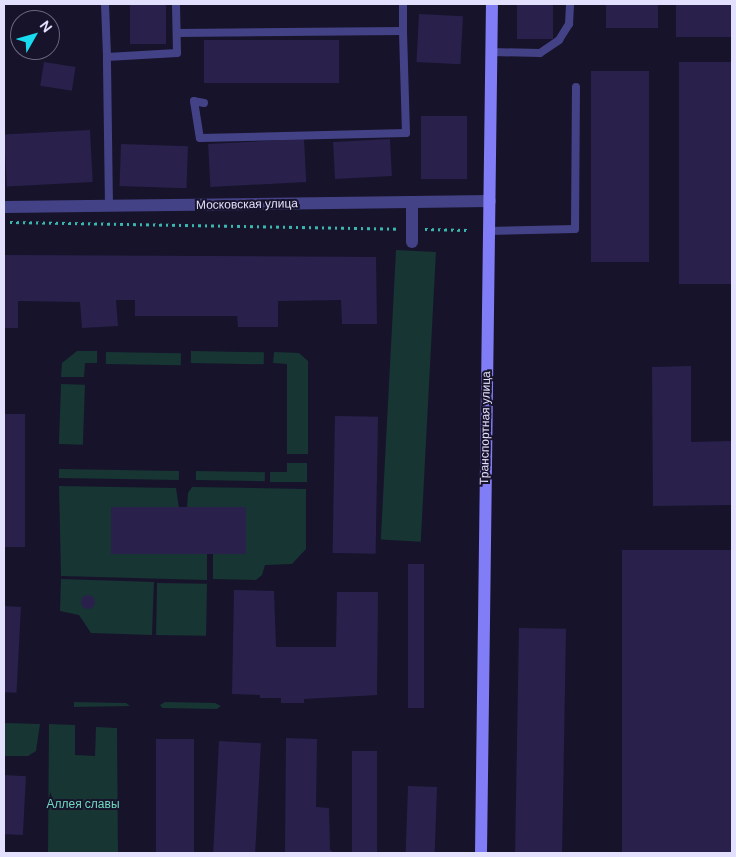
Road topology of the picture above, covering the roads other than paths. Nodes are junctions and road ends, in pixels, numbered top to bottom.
1 (105, 4) edge
2 (176, 4) edge
3 (403, 4) edge
4 (492, 4) edge
5 (570, 4) edge
6 (403, 31) junction
7 (177, 33) junction
8 (492, 52) junction
9 (107, 57) junction
10 (576, 87) dead end
11 (204, 103) dead end
12 (490, 201) junction
13 (412, 203) junction
14 (4, 207) edge
15 (109, 207) junction
16 (488, 231) junction
17 (412, 242) dead end
18 (481, 853) edge

1 - 9 lane
2 - 7 lane
3 - 6 lane
4 - 8 street, Транспортная улица
5 - 8 lane
6 - 7 lane
6 - 11 lane
7 - 9 lane
8 - 12 street, Транспортная улица
9 - 15 lane
10 - 16 lane
12 - 13 street, Московская улица
12 - 16 street, Транспортная улица
13 - 15 street, Московская улица
13 - 17 street
14 - 15 street, Московская улица
16 - 18 street, Транспортная улица

